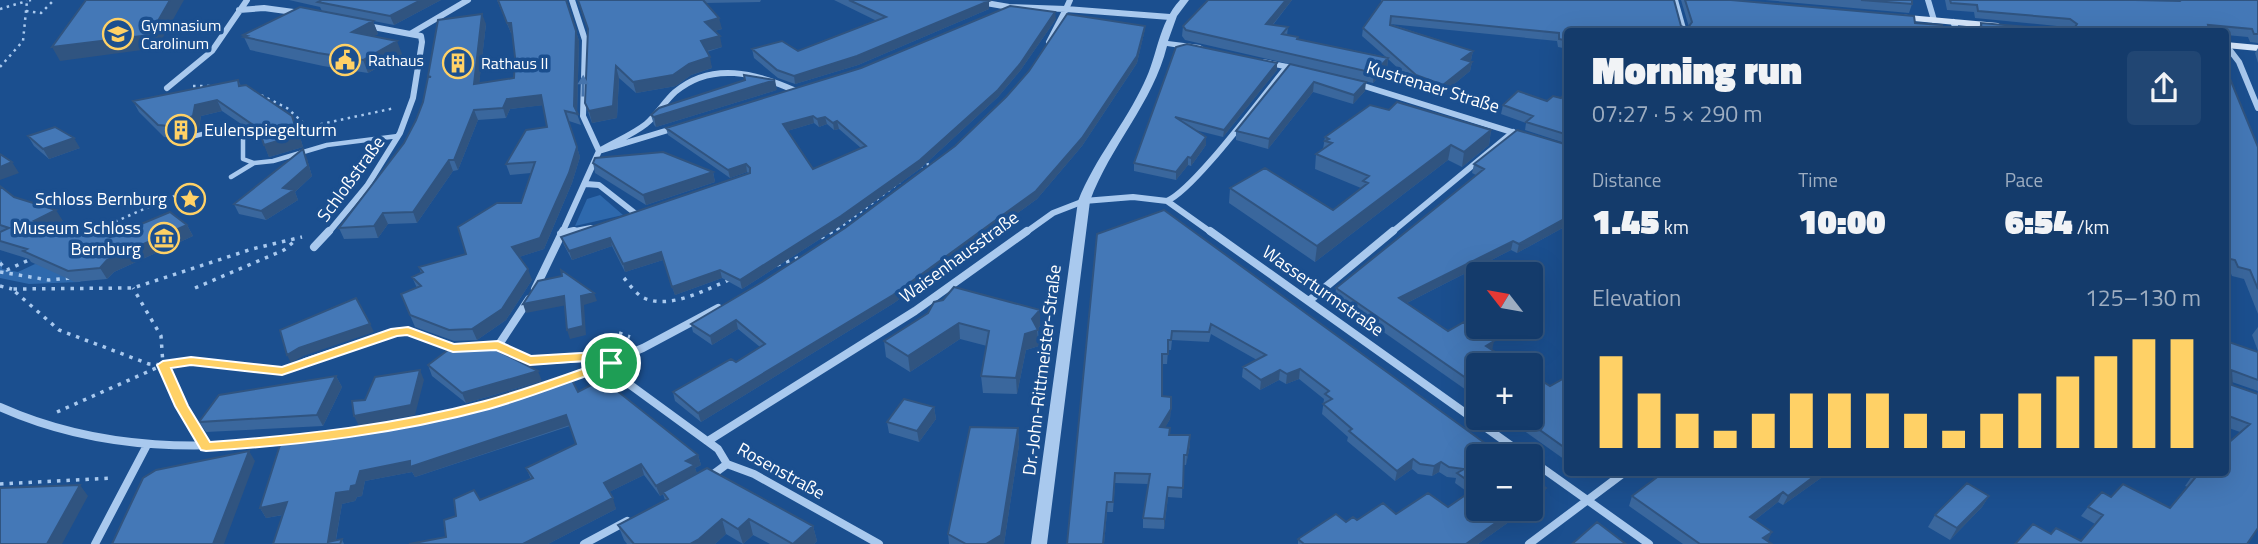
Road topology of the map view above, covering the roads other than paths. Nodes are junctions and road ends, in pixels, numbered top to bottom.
1 (247, 0) edge
2 (468, 0) edge
3 (572, 0) edge
4 (969, 0) edge
5 (1070, 0) edge
6 (1185, 0) edge
7 (1675, 0) edge
8 (1928, 0) edge
9 (1009, 7) junction
10 (1066, 9) junction
11 (239, 10) junction
12 (997, 12) edge
13 (314, 15) edge
14 (1879, 15) edge
15 (1170, 17) junction
16 (1934, 20) junction
17 (355, 23) edge
18 (1956, 27) edge
19 (2016, 27) edge
20 (1683, 28) edge
21 (410, 34) junction
22 (1162, 43) junction
23 (2229, 45) edge
24 (1045, 48) edge
25 (2258, 48) edge
26 (2229, 49) edge
27 (1211, 51) edge
28 (1249, 59) edge
29 (1287, 67) junction
30 (1318, 74) edge
31 (1339, 79) edge
32 (167, 88) road end
33 (806, 88) edge
34 (796, 91) junction
35 (782, 95) edge
36 (2258, 108) edge
37 (677, 127) edge
38 (1513, 132) junction
39 (398, 136) junction
40 (1538, 140) edge
41 (179, 141) dead end
42 (599, 151) junction
43 (254, 163) junction
44 (231, 177) dead end
45 (586, 184) junction
46 (1084, 201) junction
47 (1167, 201) junction
48 (648, 210) edge
49 (635, 214) junction
50 (622, 219) edge
51 (596, 227) edge
52 (561, 234) junction
53 (314, 247) dead end
54 (1310, 300) junction
55 (722, 306) edge
56 (498, 345) junction
57 (486, 346) edge
58 (464, 347) edge
59 (305, 362) road end
60 (611, 363) junction
61 (560, 381) edge
62 (0, 407) edge
63 (325, 437) edge
64 (708, 441) junction
65 (1510, 444) edge
66 (146, 447) junction
67 (727, 464) junction
68 (1543, 468) edge
69 (1620, 476) edge
70 (703, 481) edge
71 (1587, 500) junction
72 (632, 519) edge
73 (96, 544) edge
74 (584, 544) edge
75 (879, 544) edge
76 (1040, 544) edge
77 (1529, 544) edge
78 (1649, 544) edge

1 - 11 street
2 - 21 street
42 -> 3 street
4 - 9 street
5 - 10 street
6 - 15 street
7 - 20 street
8 - 16 street
9 - 10 street
9 - 12 street
10 - 15 street
10 - 24 street
11 - 13 street
11 - 32 street
14 - 16 main road
15 - 22 street
16 - 18 main road
17 - 21 street
18 - 19 main road
21 - 39 street, Schloßstraße
22 - 27 street
22 - 46 street
23 - 25 main road
26 - 36 street
28 - 29 street
29 - 30 street
29 - 47 street
31 - 38 street, Kustrenaer Straße
33 - 34 street
34 - 35 street
34 - 42 street
37 - 42 street
38 - 40 street, Kustrenaer Straße
38 - 54 street
39 - 43 lane
39 - 53 street, Schloßstraße
41 - 43 lane
42 - 45 street
43 - 44 lane
45 - 49 street
45 - 52 street
46 - 47 street, Wasserturmstraße
46 - 64 street, Waisenhausstraße
46 - 76 street, Dr.-John-Rittmeister-Straße
47 - 54 street, Wasserturmstraße
48 - 49 street
49 - 50 street
51 - 52 street
52 - 56 street
54 - 65 street, Wasserturmstraße
55 - 60 street
56 - 57 street
56 - 60 street
58 - 59 street
60 - 61 street
60 - 64 street, Rosenstraße
62 - 66 street
63 - 66 street
64 - 67 street, Rosenstraße
66 - 73 street
67 - 70 street
67 - 75 street, Rosenstraße
68 - 71 street, Wasserturmstraße
69 - 71 street
71 - 77 street
71 - 78 street, Wasserturmstraße
72 - 74 street

